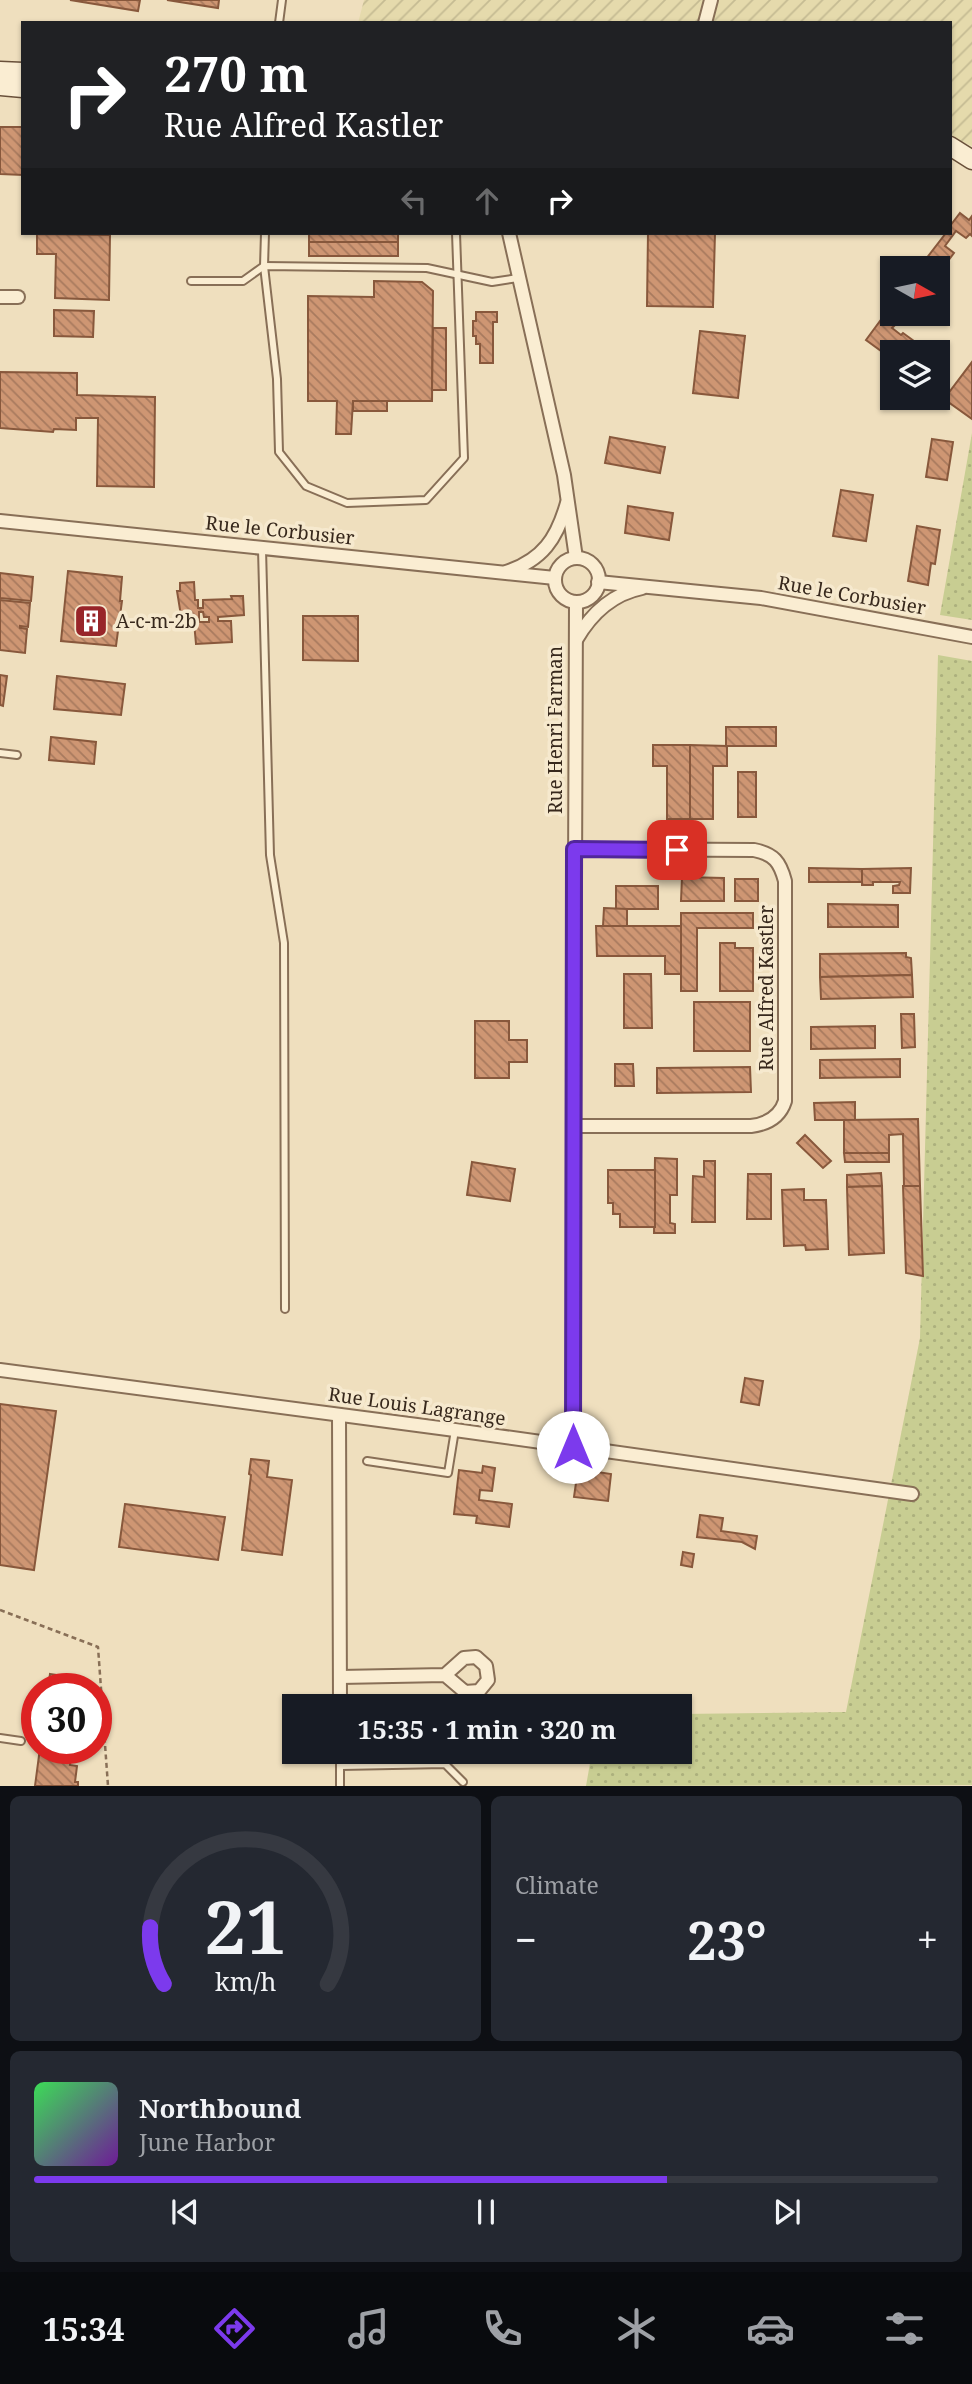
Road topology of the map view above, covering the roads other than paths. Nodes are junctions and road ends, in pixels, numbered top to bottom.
1 (282, 0) edge
2 (711, 0) edge
3 (279, 21) edge
4 (706, 21) edge
5 (0, 71) edge
6 (21, 72) edge
7 (0, 86) edge
8 (21, 88) edge
9 (952, 147) edge
10 (972, 160) edge
11 (265, 235) edge
12 (456, 235) edge
13 (510, 235) edge
14 (264, 266) junction
15 (458, 275) junction
16 (520, 277) junction
17 (191, 281) dead end
18 (0, 296) edge
19 (18, 297) dead end
20 (569, 499) junction
21 (0, 521) edge
22 (262, 547) junction
23 (576, 558) junction
24 (502, 573) junction
25 (555, 578) junction
26 (598, 582) junction
27 (646, 587) junction
28 (576, 602) junction
29 (972, 637) edge
30 (575, 642) junction
31 (0, 753) edge
32 (17, 755) dead end
33 (574, 849) junction
34 (574, 1126) junction
35 (285, 1309) dead end
36 (0, 1370) edge
37 (339, 1415) junction
38 (454, 1430) junction
39 (573, 1447) junction
40 (367, 1461) dead end
41 (912, 1494) dead end
42 (445, 1675) dead end
43 (340, 1677) junction
44 (340, 1694) edge
45 (0, 1738) edge
46 (21, 1741) dead end
47 (340, 1766) joint
48 (463, 1782) dead end
49 (340, 1786) edge

1 - 3 lane
2 - 4 street
5 - 6 street
7 - 8 street
9 - 10 street
11 - 14 lane
12 - 15 lane
13 - 16 street
14 - 15 lane
14 - 15 lane
14 - 17 lane
15 - 16 lane
16 - 20 street
18 - 19 street
20 - 23 street
20 - 24 street
21 - 22 street, Rue le Corbusier
22 - 24 street, Rue le Corbusier
22 - 35 lane
23 - 25 street
23 - 26 street
24 - 25 street, Rue le Corbusier
25 - 28 street
26 - 27 street, Rue le Corbusier
26 - 28 street
27 - 29 street, Rue le Corbusier
27 - 30 street
28 - 30 street, Rue Henri Farman
30 - 33 street, Rue Henri Farman
31 - 32 lane
33 - 34 street, Rue Henri Farman
33 - 34 street, Rue Alfred Kastler
34 - 39 street, Rue Henri Farman
36 - 37 street, Rue Louis Lagrange
37 - 38 street, Rue Louis Lagrange
37 - 43 street
38 - 39 street, Rue Louis Lagrange
38 - 40 lane
39 - 41 street, Rue Louis Lagrange
42 - 43 street
43 - 44 street
45 - 46 lane
47 - 48 lane
47 - 49 lane

